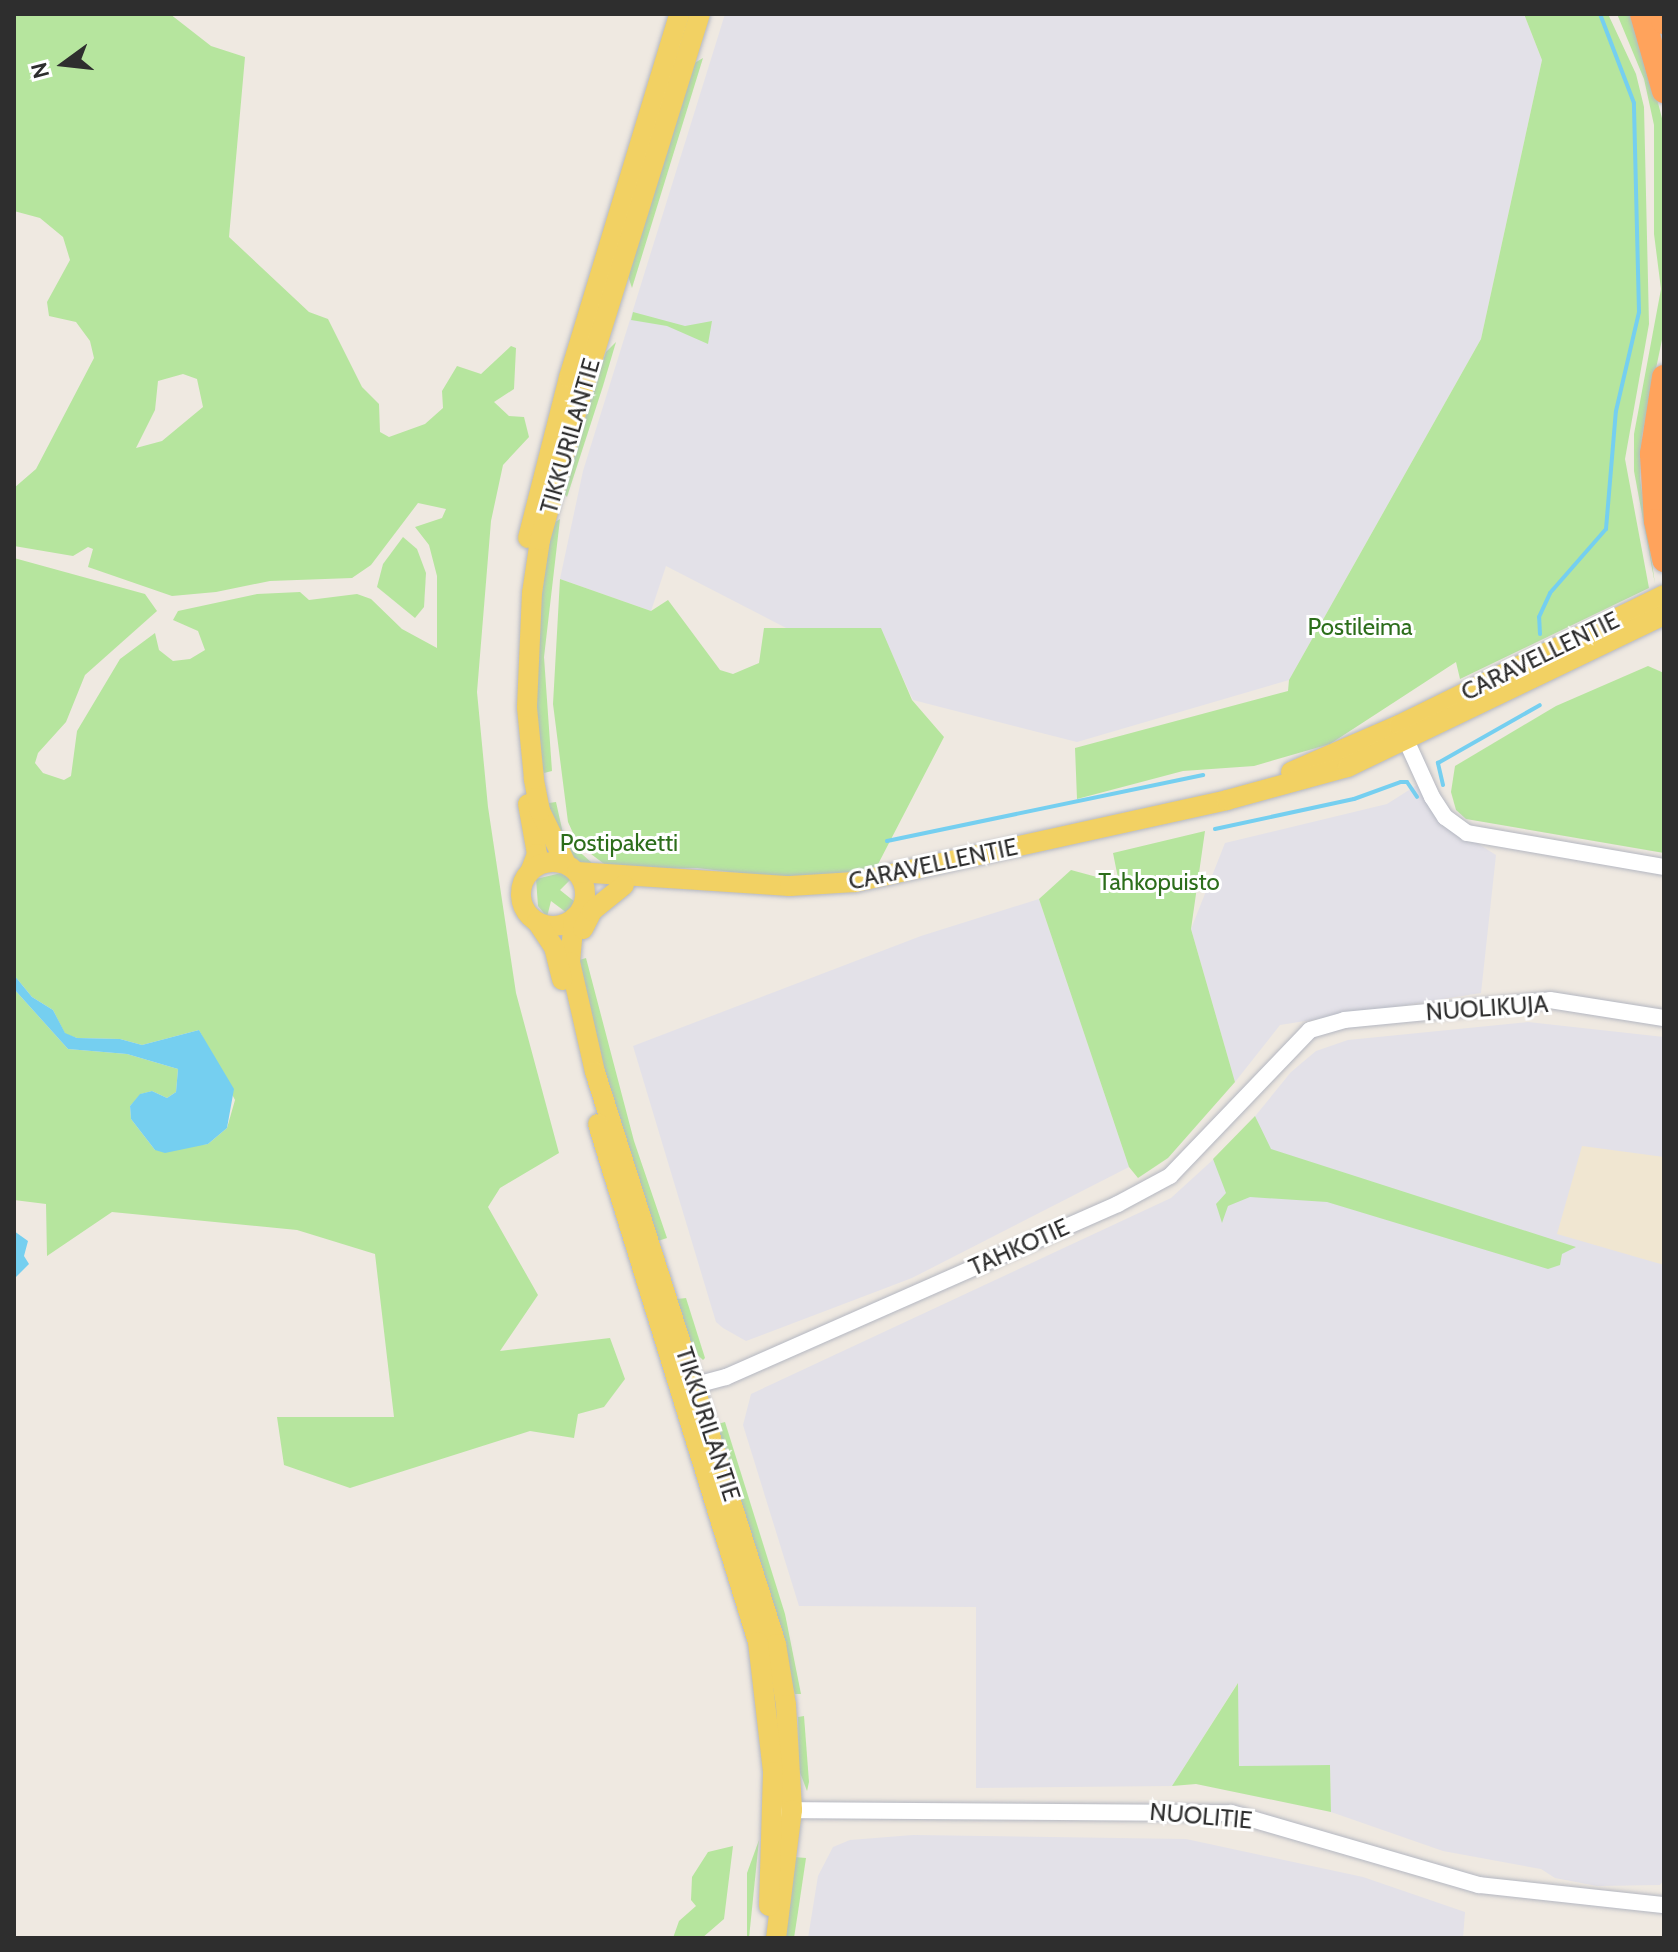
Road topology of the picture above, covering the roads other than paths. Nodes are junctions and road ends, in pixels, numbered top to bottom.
1 (679, 14) edge
2 (700, 14) edge
3 (1642, 14) edge
4 (1661, 14) edge
5 (1664, 22) edge
6 (1664, 91) edge
7 (1664, 377) edge
8 (1664, 560) edge
9 (1664, 595) edge
10 (1664, 615) edge
11 (1403, 733) junction
12 (1664, 867) edge
13 (572, 868) junction
14 (531, 870) junction
15 (670, 876) junction
16 (624, 885) junction
17 (579, 911) junction
18 (537, 922) junction
19 (570, 962) junction
20 (1664, 1018) edge
21 (1310, 1030) joint
22 (687, 1388) junction
23 (783, 1810) junction
24 (1664, 1905) edge
25 (766, 1938) edge
26 (776, 1938) edge

1 - 14 main road, TIKKURILANTIE
2 - 13 main road, TIKKURILANTIE
3 - 6 highway
4 - 5 highway
7 - 8 highway
9 - 11 main road, CARAVELLENTIE
10 - 11 main road, CARAVELLENTIE
11 - 12 street
11 - 15 main road, CARAVELLENTIE
13 - 14 main road
13 - 15 main road, CARAVELLENTIE
13 - 17 main road
14 - 18 main road
15 - 16 main road, CARAVELLENTIE
16 - 17 main road, CARAVELLENTIE
16 - 19 main road
17 - 18 main road
17 - 19 main road, TIKKURILANTIE
18 - 22 main road, TIKKURILANTIE
19 - 22 main road, TIKKURILANTIE
20 - 21 street, NUOLIKUJA
21 - 22 street, TAHKOTIE
22 - 23 main road, TIKKURILANTIE
23 - 24 street, NUOLITIE
23 - 25 main road, TIKKURILANTIE
23 - 26 main road, TIKKURILANTIE

